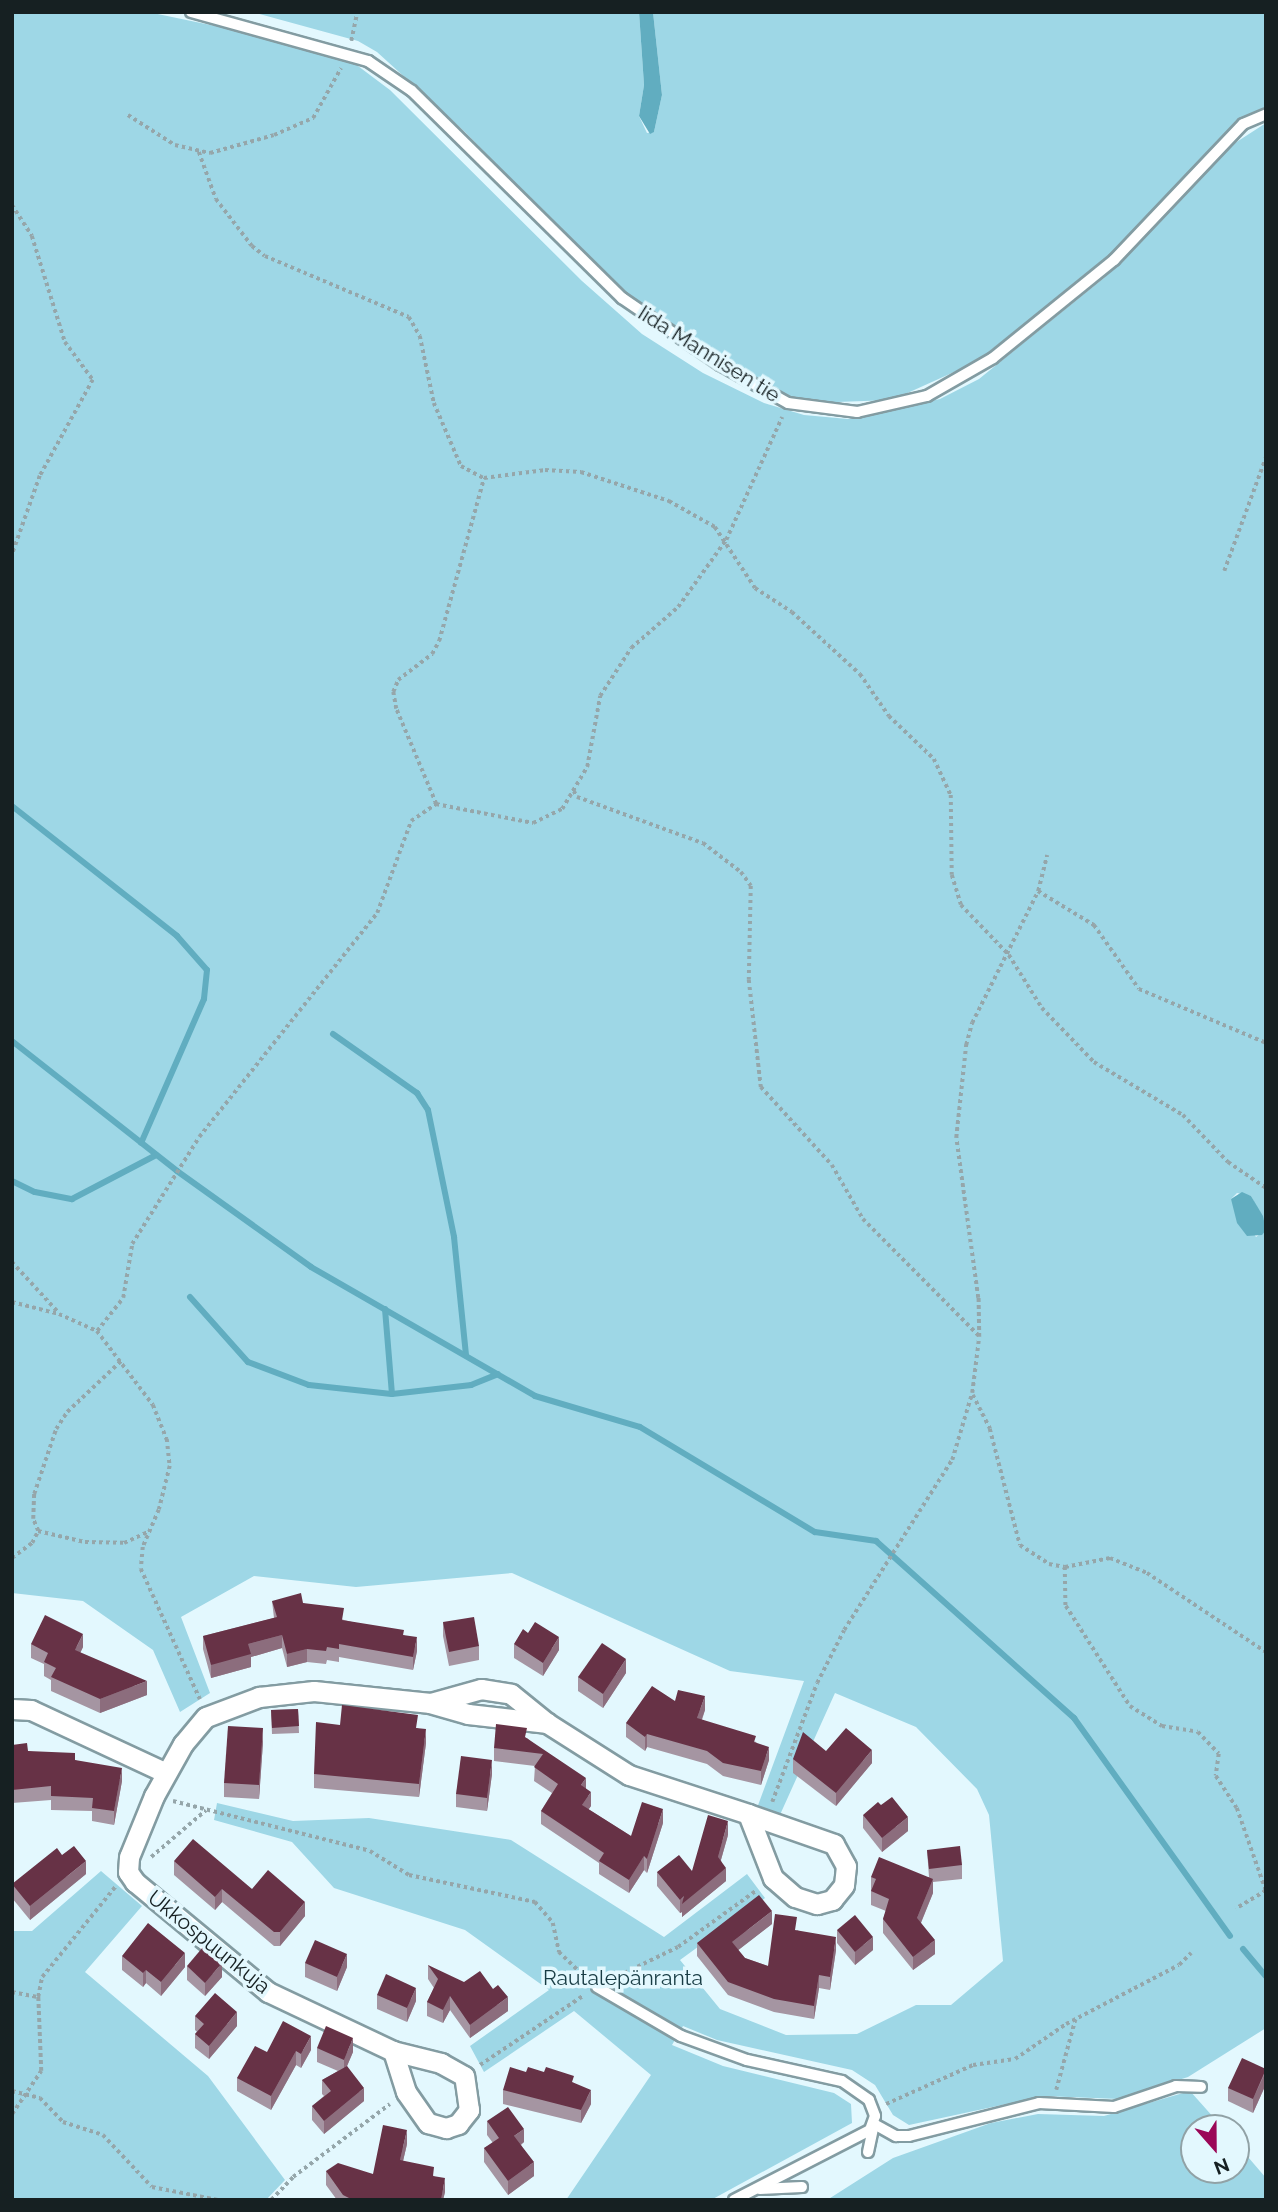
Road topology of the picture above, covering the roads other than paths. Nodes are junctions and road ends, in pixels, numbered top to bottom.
1 (191, 12) edge
2 (1266, 114) edge
3 (430, 1703) junction
4 (12, 1709) edge
5 (547, 1723) junction
6 (166, 1773) junction
7 (757, 1817) junction
8 (597, 1987) road end
9 (393, 2051) junction
10 (1201, 2087) dead end
11 (874, 2124) junction
12 (868, 2152) dead end
13 (802, 2187) dead end
14 (756, 2189) junction
15 (734, 2200) edge

1 - 2 lane, Iida Mannisen tie
3 - 5 street
3 - 5 street
3 - 6 street
4 - 6 street
5 - 7 street
6 - 9 street, Ukkospuunkuja
7 - 7 street
8 - 11 lane
9 - 9 street, Ukkospuunkuja
10 - 11 lane
11 - 12 lane
11 - 14 lane
13 - 14 lane
14 - 15 lane

